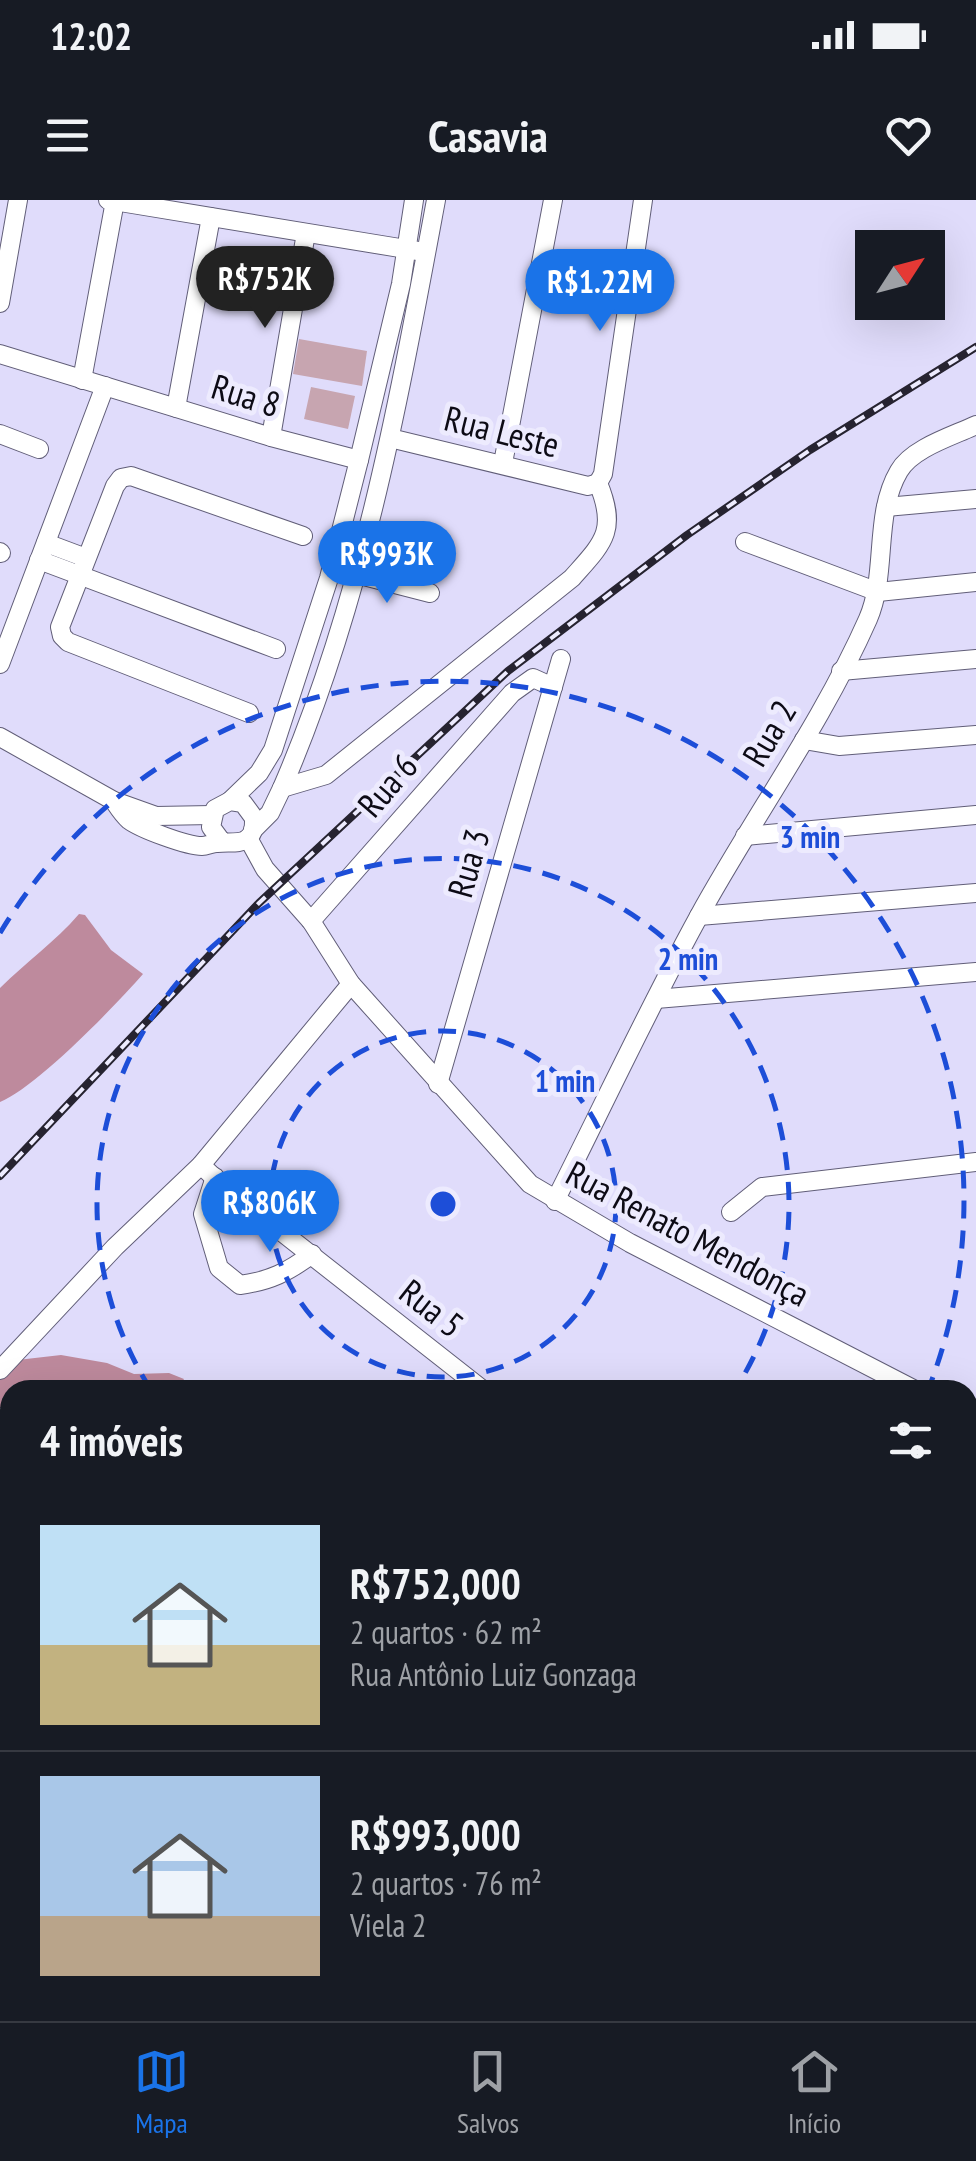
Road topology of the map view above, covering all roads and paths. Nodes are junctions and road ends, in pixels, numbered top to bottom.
1 (18, 200) edge
2 (108, 200) edge
3 (414, 200) edge
4 (436, 200) edge
5 (553, 200) edge
6 (643, 200) edge
7 (115, 201) edge
8 (211, 217) junction
9 (306, 233) junction
10 (406, 249) junction
11 (426, 252) junction
12 (0, 303) edge
13 (0, 354) edge
14 (82, 380) junction
15 (105, 386) junction
16 (176, 408) junction
17 (976, 425) edge
18 (0, 434) edge
19 (271, 436) junction
20 (390, 438) junction
21 (39, 449) dead end
22 (359, 460) junction
23 (504, 463) junction
24 (598, 483) junction
25 (375, 496) junction
26 (976, 500) edge
27 (886, 507) junction
28 (303, 536) dead end
29 (745, 542) dead end
30 (42, 551) junction
31 (83, 567) junction
32 (356, 574) junction
33 (976, 582) edge
34 (878, 592) junction
35 (430, 593) dead end
36 (276, 649) dead end
37 (561, 660) dead end
38 (976, 660) edge
39 (0, 664) edge
40 (841, 671) junction
41 (553, 687) junction
42 (249, 712) dead end
43 (976, 735) edge
44 (0, 737) edge
45 (804, 740) junction
46 (282, 788) junction
47 (114, 801) junction
48 (230, 801) junction
49 (212, 815) junction
50 (976, 815) edge
51 (745, 836) junction
52 (239, 839) junction
53 (976, 894) edge
54 (699, 916) junction
55 (311, 921) junction
56 (976, 972) edge
57 (351, 984) junction
58 (656, 999) junction
59 (438, 1084) junction
60 (976, 1162) edge
61 (208, 1171) junction
62 (556, 1201) junction
63 (731, 1212) dead end
64 (312, 1254) junction
65 (0, 1370) edge
66 (470, 1380) edge
67 (896, 1380) edge

1 - 12 street
2 - 7 street
3 - 10 street
4 - 11 street
5 - 23 street
6 - 24 street
7 - 8 street
7 - 14 street
8 - 9 street
8 - 16 street
9 - 10 street
9 - 19 street
10 - 11 street
10 - 22 street
11 - 20 street
13 - 14 street, Rua 8
14 - 15 street, Rua 8
15 - 16 street, Rua 8
15 - 30 street
16 - 19 street, Rua 8
17 - 27 street, Rua 2
18 - 21 street
19 - 22 street, Rua 8
20 - 22 street
20 - 23 street, Rua Leste
20 - 25 street
22 - 25 street
22 - 48 street
23 - 24 street, Rua Leste
24 - 46 street
25 - 32 street
26 - 27 street
27 - 34 street, Rua 2
28 - 31 street
29 - 34 street
30 - 31 street
30 - 39 street
31 - 36 street
31 - 42 street
32 - 35 street
32 - 46 street
33 - 34 street
34 - 40 street, Rua 2
37 - 41 street, Rua 3
38 - 40 street
40 - 45 street, Rua 2
41 - 55 street, Rua 6
41 - 59 street, Rua 3
43 - 45 street
44 - 47 street
45 - 51 street, Rua 2
46 - 52 street
47 - 49 street
47 - 52 street
48 - 49 street
48 - 52 street
49 - 52 street
50 - 51 street
51 - 54 street, Rua 2
52 - 55 street, Rua Renato Mendonça
53 - 54 street
54 - 58 street, Rua 2
55 - 57 street, Rua Renato Mendonça
56 - 58 street
57 - 59 street, Rua Renato Mendonça
57 - 61 street
58 - 62 street, Rua 2
59 - 62 street, Rua Renato Mendonça
60 - 63 street
61 - 64 street, Rua 5
61 - 64 street
61 - 65 street
62 - 67 street, Rua Renato Mendonça
64 - 66 street, Rua 5

